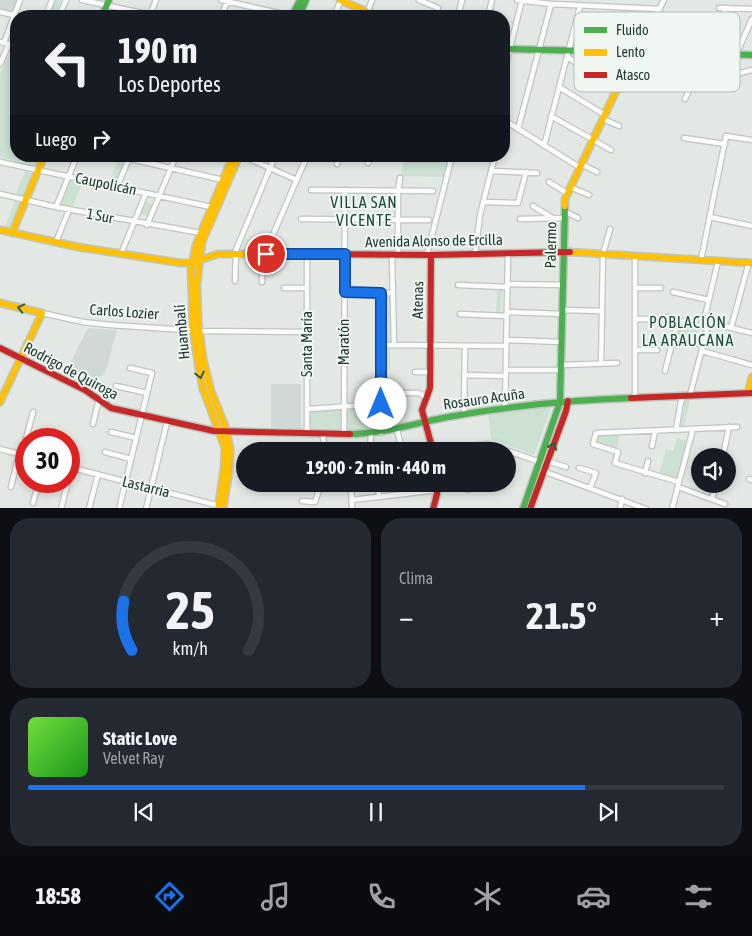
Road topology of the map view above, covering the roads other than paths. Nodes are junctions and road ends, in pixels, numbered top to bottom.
1 (82, 0) edge
2 (221, 0) edge
3 (341, 0) edge
4 (419, 0) edge
5 (520, 0) edge
6 (664, 0) edge
7 (228, 1) edge
8 (239, 2) edge
9 (108, 3) edge
10 (551, 4) junction
11 (580, 6) junction
12 (438, 8) dead end
13 (719, 8) dead end
14 (726, 8) junction
15 (660, 9) junction
16 (752, 9) edge
17 (126, 10) edge
18 (269, 10) edge
19 (359, 10) edge
20 (578, 12) edge
21 (658, 12) edge
22 (724, 12) edge
23 (752, 19) edge
24 (10, 30) edge
25 (574, 30) edge
26 (510, 35) edge
27 (4, 43) edge
28 (740, 46) edge
29 (510, 49) edge
30 (539, 50) junction
31 (568, 54) junction
32 (574, 54) edge
33 (574, 58) edge
34 (0, 64) edge
35 (559, 87) junction
36 (616, 92) edge
37 (688, 92) edge
38 (685, 99) dead end
39 (552, 116) junction
40 (604, 117) junction
41 (510, 124) edge
42 (619, 126) dead end
43 (518, 130) junction
44 (684, 138) dead end
45 (752, 140) edge
46 (592, 141) junction
47 (724, 144) junction
48 (544, 146) junction
49 (611, 150) dead end
50 (0, 162) edge
51 (41, 162) edge
52 (75, 162) edge
53 (127, 162) edge
54 (148, 162) edge
55 (174, 162) edge
56 (230, 162) edge
57 (238, 162) edge
58 (256, 162) edge
59 (272, 162) edge
60 (304, 162) edge
61 (451, 162) edge
62 (493, 162) edge
63 (580, 165) junction
64 (171, 168) junction
65 (270, 168) junction
66 (38, 170) junction
67 (491, 171) junction
68 (526, 172) junction
69 (597, 172) dead end
70 (537, 173) dead end
71 (69, 177) junction
72 (400, 178) dead end
73 (223, 180) junction
74 (297, 180) junction
75 (549, 182) dead end
76 (117, 187) junction
77 (311, 190) dead end
78 (345, 190) junction
79 (398, 190) junction
80 (569, 190) junction
81 (432, 191) dead end
82 (146, 193) junction
83 (0, 194) edge
84 (589, 195) dead end
85 (159, 196) junction
86 (26, 200) junction
87 (483, 202) junction
88 (533, 206) dead end
89 (56, 207) junction
90 (212, 207) junction
91 (68, 210) junction
92 (564, 214) junction
93 (710, 217) junction
94 (552, 218) junction
95 (578, 218) dead end
96 (301, 219) dead end
97 (345, 219) junction
98 (520, 219) dead end
99 (398, 220) junction
100 (429, 220) dead end
101 (134, 222) junction
102 (147, 225) junction
103 (752, 226) edge
104 (610, 229) dead end
105 (0, 230) edge
106 (12, 233) junction
107 (202, 236) junction
108 (56, 242) junction
109 (563, 252) junction
110 (508, 253) junction
111 (121, 254) junction
112 (218, 254) junction
113 (235, 254) junction
114 (266, 254) junction
115 (307, 254) junction
116 (345, 254) junction
117 (476, 254) junction
118 (604, 254) junction
119 (395, 255) junction
120 (429, 255) junction
121 (635, 256) junction
122 (199, 260) junction
123 (701, 260) junction
124 (718, 261) junction
125 (191, 263) junction
126 (750, 263) edge
127 (235, 281) dead end
128 (262, 282) dead end
129 (458, 285) dead end
130 (508, 285) junction
131 (563, 285) junction
132 (284, 288) dead end
133 (307, 288) junction
134 (635, 288) junction
135 (661, 288) dead end
136 (345, 292) junction
137 (673, 292) dead end
138 (381, 293) junction
139 (393, 293) junction
140 (709, 300) junction
141 (0, 303) edge
142 (602, 311) junction
143 (562, 312) junction
144 (42, 313) junction
145 (460, 314) dead end
146 (507, 314) junction
147 (635, 319) junction
148 (678, 320) junction
149 (709, 325) junction
150 (732, 328) junction
151 (196, 331) junction
152 (308, 332) junction
153 (752, 333) edge
154 (674, 337) junction
155 (562, 342) junction
156 (506, 343) junction
157 (381, 345) junction
158 (394, 345) junction
159 (430, 345) junction
160 (703, 345) junction
161 (465, 346) junction
162 (0, 348) edge
163 (635, 350) junction
164 (657, 350) dead end
165 (702, 351) junction
166 (21, 359) junction
167 (601, 364) junction
168 (618, 364) dead end
169 (752, 365) edge
170 (130, 368) dead end
171 (561, 368) junction
172 (506, 370) junction
173 (415, 372) dead end
174 (430, 372) junction
175 (665, 372) dead end
176 (464, 375) junction
177 (506, 376) junction
178 (752, 377) edge
179 (116, 386) dead end
180 (147, 393) junction
181 (399, 393) dead end
182 (750, 393) edge
183 (682, 396) junction
184 (690, 396) junction
185 (426, 397) junction
186 (635, 398) junction
187 (99, 399) junction
188 (568, 401) junction
189 (0, 402) edge
190 (560, 402) junction
191 (381, 404) junction
192 (344, 406) junction
193 (505, 408) junction
194 (308, 409) junction
195 (33, 412) dead end
196 (464, 414) junction
197 (142, 416) junction
198 (424, 421) junction
199 (167, 422) junction
200 (93, 424) dead end
201 (730, 427) junction
202 (737, 427) dead end
203 (29, 428) edge
204 (397, 429) junction
205 (693, 429) junction
206 (676, 430) junction
207 (656, 431) junction
208 (111, 432) dead end
209 (224, 432) junction
210 (307, 433) junction
211 (381, 433) junction
212 (323, 434) junction
213 (344, 434) junction
214 (371, 434) junction
215 (136, 438) junction
216 (323, 442) edge
217 (371, 442) edge
218 (400, 442) edge
219 (430, 442) edge
220 (652, 446) dead end
221 (725, 448) edge
222 (0, 449) edge
223 (105, 452) dead end
224 (15, 453) edge
225 (516, 455) edge
226 (131, 459) junction
227 (648, 461) dead end
228 (543, 466) junction
229 (566, 467) dead end
230 (579, 468) dead end
231 (80, 470) edge
232 (645, 473) junction
233 (98, 474) junction
234 (15, 475) edge
235 (126, 481) junction
236 (678, 484) junction
237 (11, 487) dead end
238 (151, 488) junction
239 (590, 488) junction
240 (319, 492) edge
241 (352, 492) edge
242 (379, 492) edge
243 (415, 492) edge
244 (436, 492) edge
245 (36, 493) edge
246 (65, 493) edge
247 (714, 493) edge
248 (406, 494) joint
249 (379, 497) junction
250 (712, 499) junction
251 (352, 500) junction
252 (622, 500) junction
253 (302, 501) dead end
254 (33, 504) dead end
255 (725, 504) dead end
256 (221, 507) edge
257 (61, 508) edge
258 (90, 508) edge
259 (119, 508) edge
260 (146, 508) edge
261 (352, 508) edge
262 (433, 508) edge
263 (523, 508) edge
264 (530, 508) edge
265 (620, 508) edge
266 (646, 508) edge
267 (672, 508) edge

1 - 9 street
2 - 7 street
3 - 19 street
4 - 12 street
5 - 10 street
5 - 26 street
6 - 15 street, Palermo
7 - 8 street
8 - 18 street
9 - 17 street
10 - 11 street
10 - 30 street
11 - 15 street
11 - 20 street
13 - 14 street
14 - 16 street
14 - 22 street
15 - 21 street, Palermo
23 - 28 street
24 - 27 street
25 - 31 street
27 - 34 street
29 - 30 street
30 - 31 street
30 - 43 street
31 - 32 street
31 - 33 street
31 - 35 street
35 - 39 street
35 - 40 street
36 - 40 street, Palermo
37 - 38 street
39 - 46 street
39 - 48 street
40 - 42 street
40 - 46 street, Palermo
41 - 43 street
43 - 48 street
44 - 47 street
45 - 47 street
46 - 49 street
46 - 63 street, Palermo
47 - 93 street
48 - 63 street
50 - 66 street, Caupolicán
51 - 66 street
52 - 71 street
53 - 76 street
54 - 64 street
55 - 64 street
56 - 73 street, Huambalí
57 - 107 street, Huambalí
58 - 65 street
59 - 65 street
60 - 74 street
61 - 120 street
62 - 67 street
63 - 69 street
63 - 80 street, Palermo
64 - 73 street
64 - 85 street
65 - 74 street
65 - 113 street
66 - 71 street, Caupolicán
66 - 86 street
67 - 68 street
67 - 87 street
68 - 70 street
68 - 87 street
71 - 76 street, Caupolicán
71 - 89 street
72 - 79 street
73 - 90 street, Huambalí
74 - 114 street
75 - 80 street
76 - 82 street, Caupolicán
77 - 78 street
78 - 79 street
78 - 97 street, Maratón
79 - 81 street
79 - 99 street
80 - 84 street
80 - 92 street, Palermo
82 - 85 street, Caupolicán
82 - 101 street
83 - 86 street, 1 Sur
85 - 90 street, Caupolicán
85 - 102 street
86 - 89 street, 1 Sur
86 - 106 street
87 - 117 street
88 - 94 street
89 - 91 street, 1 Sur
90 - 107 street, Huambalí
91 - 101 street, 1 Sur
91 - 108 street
92 - 94 street
92 - 95 street
92 - 109 street, Palermo
93 - 103 street
93 - 123 street
94 - 98 street
96 - 97 street
97 - 99 street
97 - 116 street, Maratón
99 - 100 street
99 - 119 street
101 - 102 street, 1 Sur
101 - 111 street
102 - 107 street, 1 Sur
104 - 118 street
105 - 106 street, Avenida Alonso de Ercilla
106 - 108 street, Avenida Alonso de Ercilla
107 - 112 street
107 - 122 street, Huambalí
107 - 125 street, Huambalí
108 - 111 street, Avenida Alonso de Ercilla
109 - 110 street, Avenida Alonso de Ercilla
109 - 118 street, Avenida Alonso de Ercilla
109 - 131 street, Palermo
110 - 117 street, Avenida Alonso de Ercilla
110 - 130 street
111 - 125 street, Avenida Alonso de Ercilla
112 - 113 street, Avenida Alonso de Ercilla
112 - 122 street, Avenida Alonso de Ercilla
113 - 114 street, Avenida Alonso de Ercilla
113 - 127 street
114 - 115 street, Avenida Alonso de Ercilla
114 - 128 street
115 - 116 street, Avenida Alonso de Ercilla
115 - 133 street, Santa María
116 - 119 street, Avenida Alonso de Ercilla
116 - 136 street, Maratón
117 - 120 street, Avenida Alonso de Ercilla
118 - 121 street, Avenida Alonso de Ercilla
118 - 142 street
119 - 120 street, Avenida Alonso de Ercilla
119 - 139 street
120 - 159 street, Atenas
121 - 123 street, Avenida Alonso de Ercilla
121 - 134 street
122 - 125 street, Avenida Alonso de Ercilla
122 - 151 street, Huambalí
123 - 124 street, Avenida Alonso de Ercilla
124 - 126 street, Avenida Alonso de Ercilla
124 - 140 street
125 - 151 street, Huambalí
126 - 150 street
129 - 130 street
130 - 131 street
130 - 146 street
131 - 143 street, Palermo
132 - 133 street
133 - 152 street, Santa María
134 - 135 street
134 - 147 street
136 - 138 street
136 - 192 street, Maratón
137 - 140 street
138 - 139 street
138 - 157 street
139 - 158 street
140 - 149 street
144 -> 141 street, Carlos Lozier
142 - 143 street
142 - 167 street
143 - 146 street
143 - 155 street, Palermo
144 - 151 street, Carlos Lozier
144 - 166 street
145 - 146 street
146 - 156 street
147 - 148 street
147 - 163 street
148 - 149 street
148 - 154 street
149 - 150 street
149 - 160 street
150 - 153 street
151 - 152 street, Carlos Lozier
151 - 209 street, Huambalí
152 - 194 street, Santa María
154 - 160 street
154 - 175 street
155 - 156 street
155 - 171 street, Palermo
156 - 161 street
156 - 172 street
157 - 158 street
157 - 191 street
158 - 159 street
159 - 161 street
159 - 174 street, Atenas
160 - 165 street
161 - 176 street
162 - 166 street, Rodrigo de Quiroga
163 - 164 street
163 - 186 street
165 - 169 street
165 - 184 street
166 - 187 street, Rodrigo de Quiroga
166 - 189 street
167 - 168 street
167 - 171 street
170 - 180 street
171 - 172 street
171 - 190 street, Palermo
172 - 177 street
173 - 174 street
174 - 185 street, Atenas
176 - 177 street
176 - 196 street
177 - 193 street
178 - 182 street
179 - 180 street
180 - 197 street
181 - 185 street
182 - 184 street, Rosauro Acuña
183 - 184 street, Rosauro Acuña
183 - 186 street, Rosauro Acuña
183 - 206 street
185 - 198 street, Atenas
186 - 188 street, Rosauro Acuña
187 - 197 street, Rodrigo de Quiroga
187 - 200 street
188 - 190 street, Rosauro Acuña
228 -> 188 street, Palermo
190 - 193 street, Rosauro Acuña
190 - 228 street, Palermo
191 - 192 street
191 - 211 street
192 - 194 street
192 - 213 street, Maratón
193 - 196 street, Rosauro Acuña
194 - 210 street, Santa María
195 - 203 street
196 - 198 street, Rosauro Acuña
197 - 199 street, Rodrigo de Quiroga
197 - 215 street
198 - 204 street, Rosauro Acuña
198 - 219 street
199 - 209 street, Rodrigo de Quiroga
199 - 238 street
201 - 202 street
201 - 205 street
201 - 221 street
204 - 211 street, Rosauro Acuña
204 - 218 street
205 - 206 street
205 - 236 street
206 - 207 street
207 - 220 street
207 - 232 street
208 - 215 street
209 - 210 street, Rosauro Acuña
209 - 256 street, Huambalí
210 - 212 street, Rosauro Acuña
211 - 214 street, Rosauro Acuña
212 - 213 street, Rosauro Acuña
212 - 216 street
213 - 214 street, Rosauro Acuña
214 - 217 street
215 - 226 street
222 - 224 street
223 - 226 street
225 - 228 street
226 - 235 street
227 - 232 street
228 - 229 street
228 - 239 street
228 - 263 street, Palermo
228 - 264 street, Palermo
230 - 239 street
231 - 233 street, Lastarria
232 - 236 street
233 - 235 street, Lastarria
233 - 258 street
234 - 237 street
235 - 238 street, Lastarria
235 - 259 street
236 - 250 street
236 - 267 street
238 - 256 street, Lastarria
238 - 260 street
239 - 252 street
240 - 253 street
241 - 251 street
242 - 249 street
243 - 248 street
244 - 262 street
245 - 254 street
246 - 257 street
247 - 250 street
248 - 249 street
249 - 251 street
250 - 255 street
251 - 261 street
252 - 265 street
252 - 266 street

